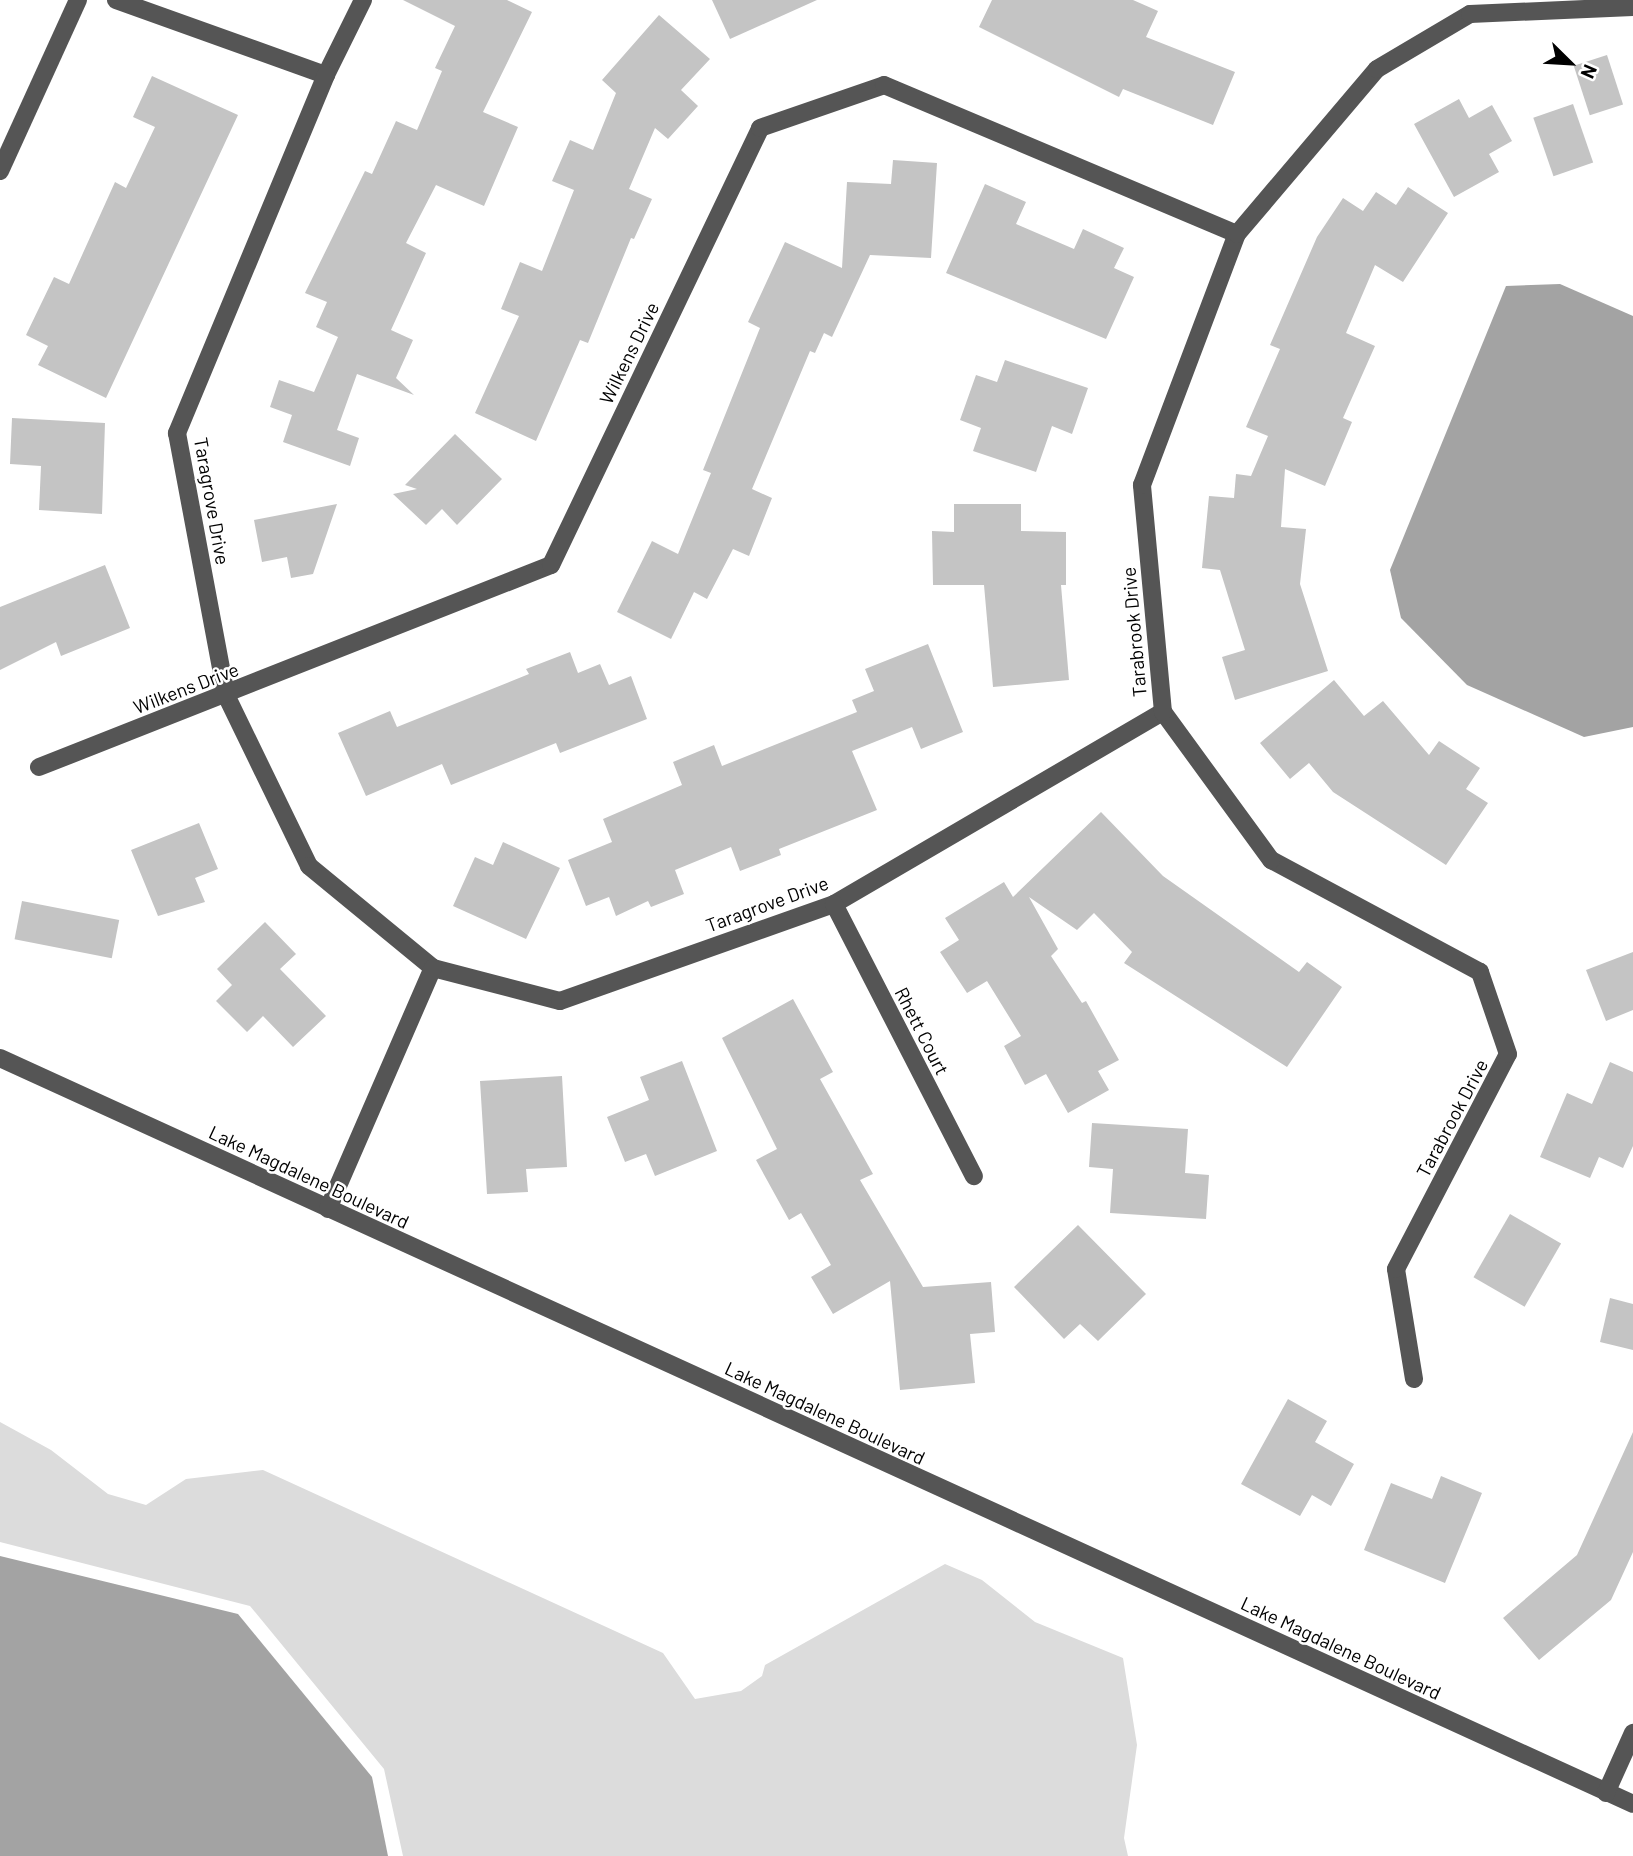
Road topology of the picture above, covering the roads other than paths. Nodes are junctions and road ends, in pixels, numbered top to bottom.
1 (78, 0) edge
2 (116, 0) edge
3 (363, 0) edge
4 (1466, 7) edge
5 (1633, 7) edge
6 (326, 75) junction
7 (0, 171) edge
8 (1237, 234) junction
9 (226, 695) junction
10 (1163, 712) junction
11 (39, 767) dead end
12 (834, 904) junction
13 (433, 968) junction
14 (0, 1058) edge
15 (974, 1176) dead end
16 (328, 1209) junction
17 (1414, 1379) dead end
18 (1633, 1733) edge
19 (1606, 1793) junction
20 (1633, 1804) edge

1 - 7 street
2 - 6 street
3 - 6 street, Taragrove Drive
4 - 5 street, Tarabrook Drive
4 - 8 street, Tarabrook Drive
6 - 9 street, Taragrove Drive
8 - 9 street, Wilkens Drive
8 - 10 street, Tarabrook Drive
9 - 11 street, Wilkens Drive
9 - 13 street, Taragrove Drive
10 - 12 street, Taragrove Drive
10 - 17 street, Tarabrook Drive
12 - 13 street, Taragrove Drive
12 - 15 street, Rhett Court
13 - 16 street
14 - 16 street, Lake Magdalene Boulevard
16 - 19 street, Lake Magdalene Boulevard
18 - 19 street
19 - 20 street, Lake Magdalene Boulevard

